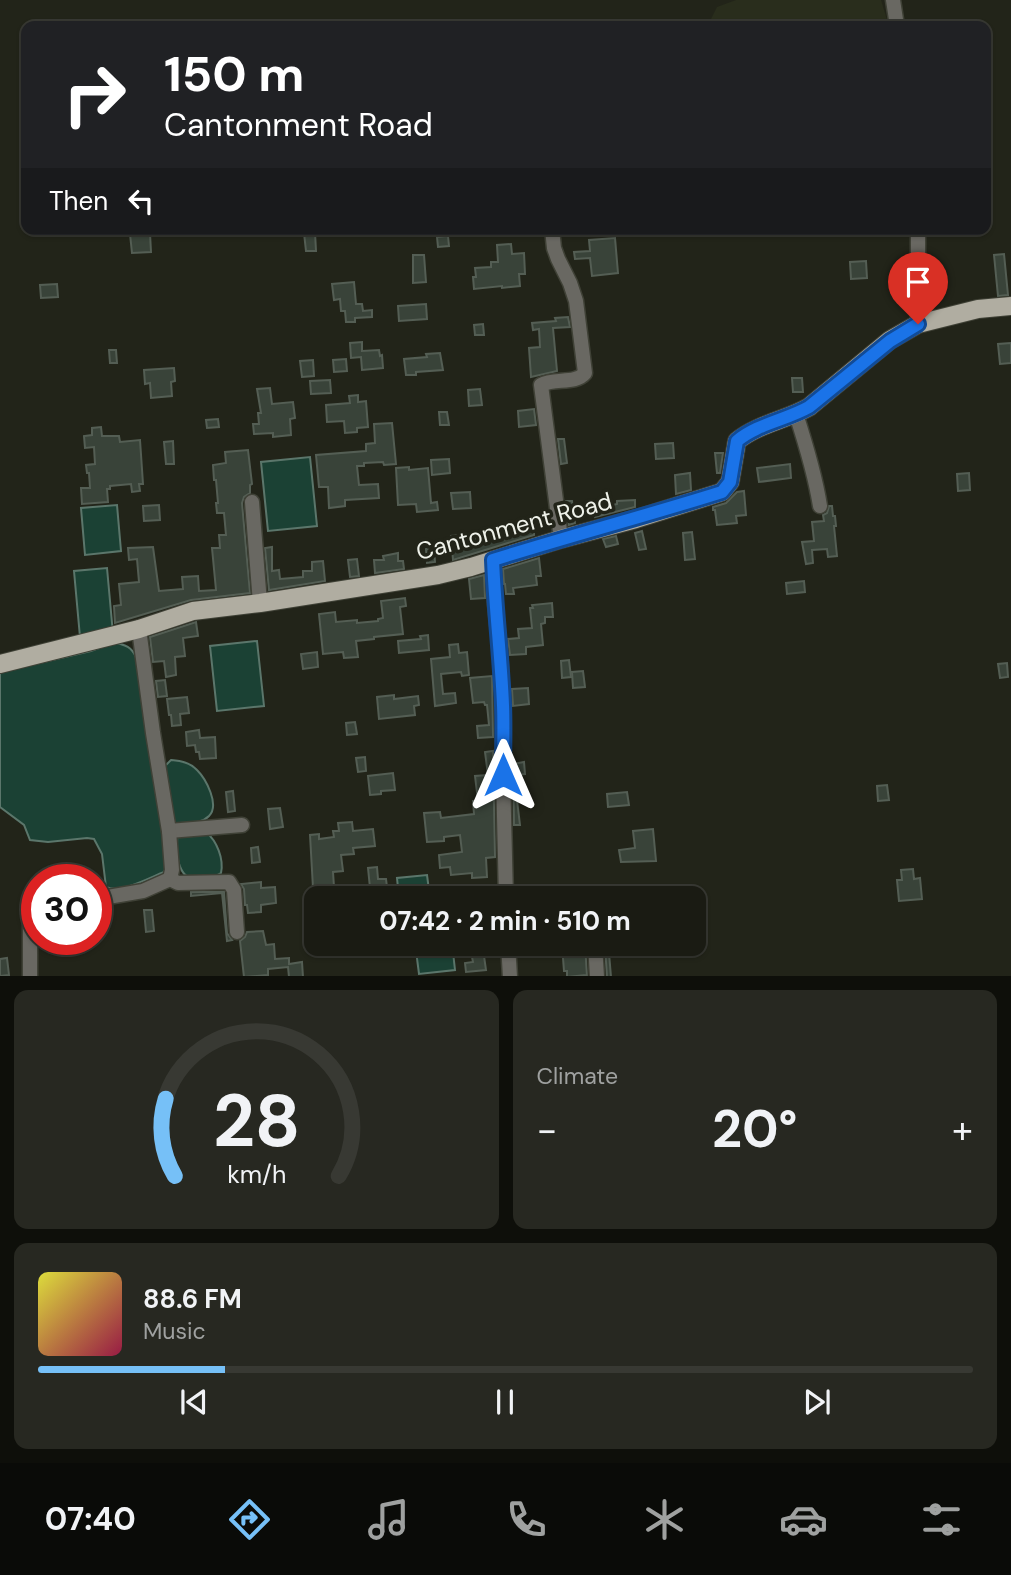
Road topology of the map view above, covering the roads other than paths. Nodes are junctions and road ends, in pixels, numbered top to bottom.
1 (893, 0) edge
2 (896, 21) edge
3 (553, 235) edge
4 (918, 235) edge
5 (1011, 306) edge
6 (918, 324) junction
7 (796, 414) junction
8 (252, 502) dead end
9 (820, 506) dead end
10 (561, 539) junction
11 (493, 560) junction
12 (260, 603) junction
13 (139, 629) junction
14 (0, 664) edge
15 (242, 825) dead end
16 (169, 831) junction
17 (170, 878) junction
18 (506, 886) edge
19 (112, 896) edge
20 (237, 932) dead end
21 (30, 955) edge
22 (509, 956) edge
23 (596, 956) edge
24 (30, 976) edge
25 (510, 976) edge
26 (597, 976) edge

1 - 2 street
3 - 10 street
4 - 6 street
5 - 6 main road, Cantonment Road
6 - 7 main road, Cantonment Road
7 - 9 street
7 - 10 main road, Cantonment Road
8 - 12 street
10 - 11 main road, Cantonment Road
11 - 12 main road, Cantonment Road
11 - 18 street
12 - 13 main road, Cantonment Road
13 - 14 main road, Cantonment Road
13 - 16 street
15 - 16 street
16 - 17 street
17 - 19 street
17 - 20 street
21 - 24 street
22 - 25 street
23 - 26 street

